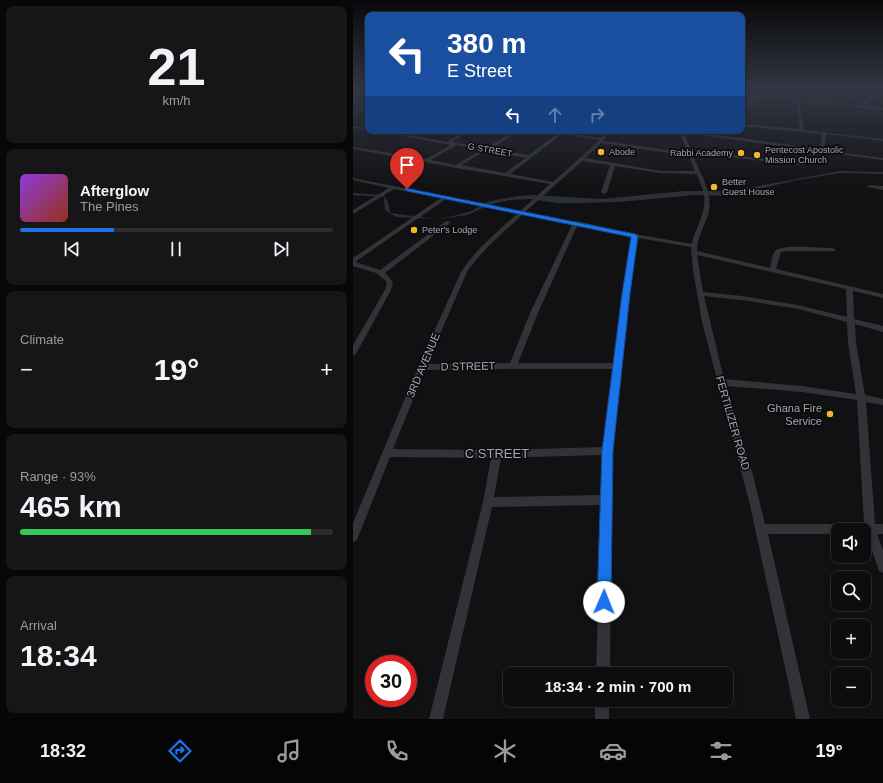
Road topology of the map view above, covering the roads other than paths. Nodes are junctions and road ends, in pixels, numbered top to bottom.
1 (801, 123) edge
2 (745, 125) edge
3 (365, 126) edge
4 (353, 127) edge
5 (361, 128) junction
6 (365, 129) edge
7 (802, 131) junction
8 (824, 133) junction
9 (397, 134) edge
10 (413, 134) edge
11 (463, 134) edge
12 (512, 134) edge
13 (560, 134) edge
14 (567, 134) edge
15 (604, 134) edge
16 (682, 134) edge
17 (702, 134) edge
18 (409, 136) junction
19 (601, 140) junction
20 (883, 140) edge
21 (448, 142) junction
22 (455, 144) junction
23 (353, 148) edge
24 (361, 149) junction
25 (487, 149) junction
26 (823, 151) junction
27 (353, 153) edge
28 (689, 153) junction
29 (530, 156) junction
30 (883, 158) edge
31 (581, 159) junction
32 (426, 161) junction
33 (613, 164) junction
34 (800, 164) dead end
35 (455, 167) junction
36 (697, 172) junction
37 (506, 175) junction
38 (353, 179) edge
39 (553, 183) junction
40 (870, 186) dead end
41 (394, 187) junction
42 (883, 188) edge
43 (604, 192) dead end
44 (446, 198) junction
45 (353, 212) edge
46 (521, 212) junction
47 (448, 222) dead end
48 (577, 223) junction
49 (635, 236) junction
50 (694, 249) junction
51 (833, 250) dead end
52 (353, 263) edge
53 (773, 270) junction
54 (381, 273) junction
55 (849, 288) junction
56 (700, 294) junction
57 (883, 296) edge
58 (851, 322) junction
59 (883, 329) edge
60 (353, 352) edge
61 (513, 366) junction
62 (617, 366) junction
63 (422, 367) junction
64 (721, 382) junction
65 (861, 398) junction
66 (883, 402) edge
67 (607, 451) junction
68 (387, 453) junction
69 (497, 454) junction
70 (606, 500) junction
71 (488, 502) junction
72 (870, 523) edge
73 (831, 528) edge
74 (871, 528) edge
75 (760, 529) junction
76 (883, 529) edge
77 (871, 531) edge
78 (353, 536) edge
79 (883, 567) edge
80 (603, 667) edge
81 (602, 707) edge
82 (436, 719) edge
83 (602, 719) edge
84 (803, 719) edge

1 - 7 street
2 - 7 street
3 - 5 street
4 - 5 street
5 - 6 street
7 - 8 street
8 - 20 street
8 - 26 street
9 - 18 street, G STREET
10 - 18 street
11 - 21 street
12 - 25 street
13 - 29 street
14 - 19 street
15 - 19 street
16 - 28 street, FERTILIZER ROAD
17 - 26 street
18 - 21 street, G STREET
19 - 28 street
19 - 31 street, 3RD AVENUE
21 - 22 street, G STREET
22 - 25 street, G STREET
22 - 32 street
23 - 24 street
24 - 27 street
24 - 32 street
25 - 29 street, G STREET
25 - 35 street
26 - 30 street
28 - 34 street
28 - 36 street, FERTILIZER ROAD
29 - 37 street
31 - 33 street
31 - 39 street, 3RD AVENUE
32 - 35 street
33 - 36 street
33 - 43 street
35 - 37 street
36 - 50 street, FERTILIZER ROAD
37 - 39 street
38 - 41 street
39 - 46 street, 3RD AVENUE
40 - 42 street
41 - 44 street
41 - 45 street
44 - 46 street
44 - 52 street
46 - 48 street
46 - 63 street, 3RD AVENUE
47 - 54 street
48 - 49 street
48 - 61 street
49 - 50 street
49 - 62 street
50 - 53 street
50 - 56 street, FERTILIZER ROAD
51 - 53 street
52 - 54 street
53 - 55 street
54 - 60 street
55 - 57 street
55 - 58 street
56 - 58 street
56 - 64 street, FERTILIZER ROAD
58 - 59 street
58 - 65 street
61 - 62 street, D STREET
61 - 63 street, D STREET
62 - 67 street
63 - 68 street, 3RD AVENUE
64 - 65 street
64 - 75 street, FERTILIZER ROAD
65 - 66 street
65 - 72 street
67 - 69 street, C STREET
67 - 70 street
68 - 69 street, C STREET
68 - 78 street, 3RD AVENUE
69 - 71 street
70 - 71 street
70 - 80 street
71 - 82 street
73 - 75 street
74 - 76 street
75 - 84 street, FERTILIZER ROAD
77 - 79 street
81 - 83 street

